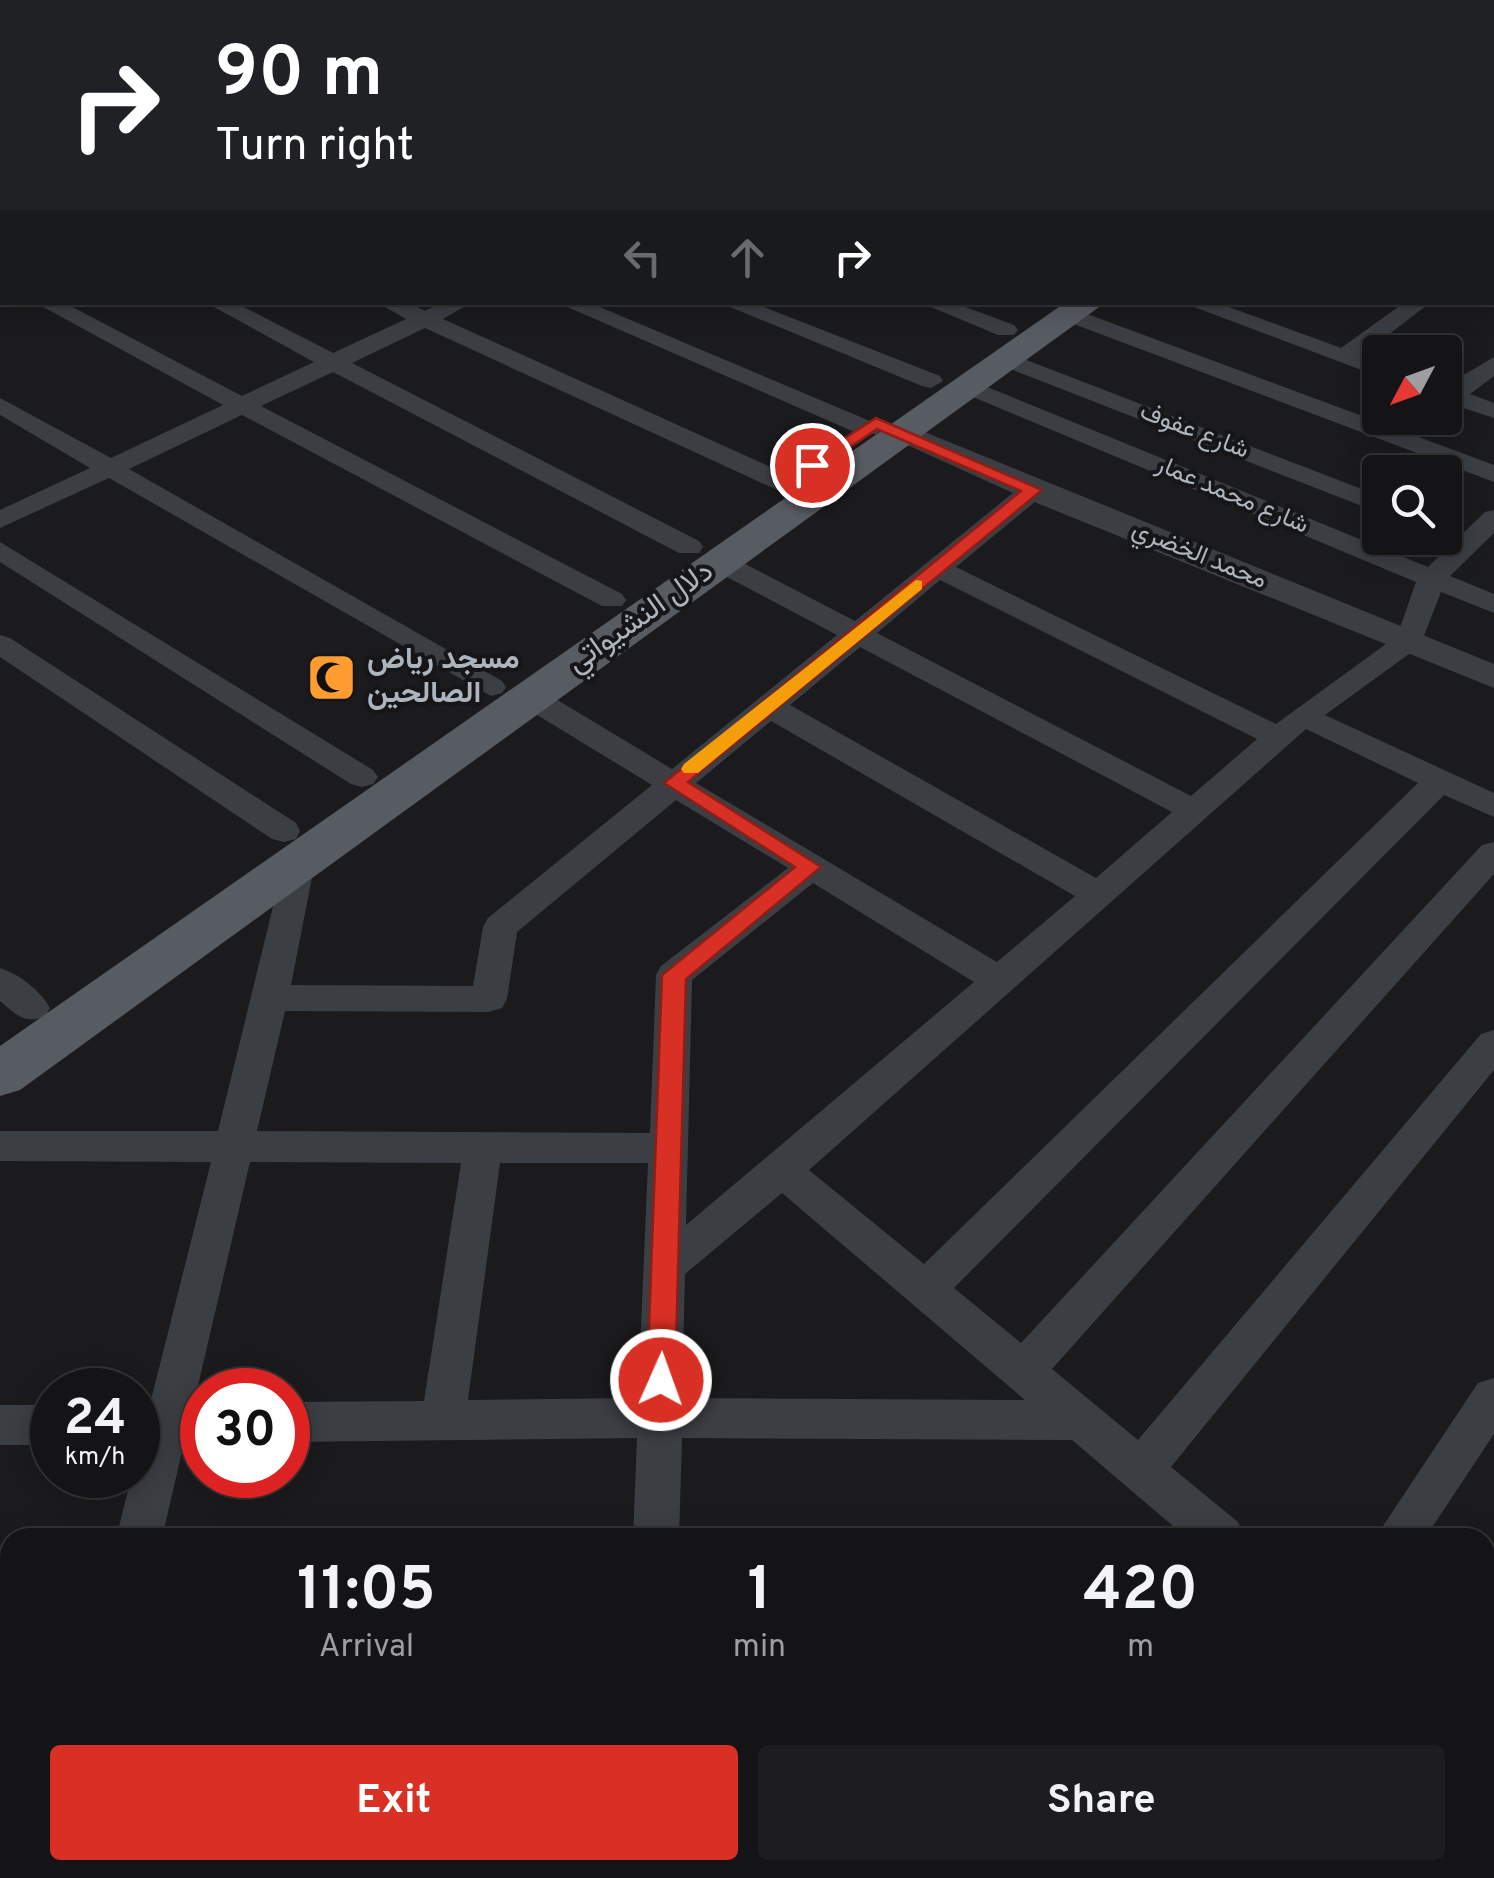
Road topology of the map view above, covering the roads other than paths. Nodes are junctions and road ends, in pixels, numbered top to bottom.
1 (51, 305) edge
2 (222, 305) edge
3 (393, 305) edge
4 (454, 305) edge
5 (574, 305) edge
6 (737, 305) edge
7 (935, 305) edge
8 (1200, 305) edge
9 (1416, 305) edge
10 (1068, 307) edge
11 (424, 320) junction
12 (1007, 345) junction
13 (1344, 357) junction
14 (333, 363) junction
15 (1362, 364) edge
16 (1494, 364) edge
17 (950, 384) junction
18 (1462, 386) edge
19 (1462, 400) edge
20 (0, 405) edge
21 (241, 406) junction
22 (1494, 411) edge
23 (883, 428) junction
24 (111, 470) junction
25 (1494, 474) edge
26 (784, 483) junction
27 (1033, 490) junction
28 (1362, 497) edge
29 (1494, 518) edge
30 (0, 520) edge
31 (1470, 540) edge
32 (0, 550) edge
33 (705, 554) junction
34 (937, 568) junction
35 (1431, 578) junction
36 (612, 600) junction
37 (1494, 604) edge
38 (856, 633) junction
39 (1410, 640) junction
40 (0, 644) edge
41 (1494, 677) edge
42 (511, 692) junction
43 (768, 706) junction
44 (1291, 726) junction
45 (362, 776) junction
46 (1440, 780) junction
47 (674, 783) junction
48 (1494, 806) edge
49 (1193, 810) junction
50 (291, 847) junction
51 (1494, 853) edge
52 (810, 867) junction
53 (1098, 894) junction
54 (1000, 981) junction
55 (270, 998) junction
56 (11, 1006) edge
57 (1494, 1044) edge
58 (0, 1076) edge
59 (0, 1146) edge
60 (234, 1148) junction
61 (484, 1148) junction
62 (668, 1148) junction
63 (782, 1170) junction
64 (664, 1266) junction
65 (926, 1290) junction
66 (1023, 1371) junction
67 (1494, 1398) edge
68 (660, 1418) junction
69 (443, 1420) junction
70 (1082, 1420) junction
71 (310, 1422) edge
72 (169, 1423) edge
73 (30, 1424) edge
74 (0, 1425) edge
75 (1165, 1502) edge
76 (142, 1528) edge
77 (656, 1528) edge
78 (1206, 1528) edge
79 (1405, 1528) edge

1 - 21 street
2 - 14 street
3 - 11 street
4 - 11 street
5 - 23 street
6 - 17 street, شارع محمد عمار
7 - 12 street, شارع عفوف
8 - 13 street
9 - 13 street
10 - 12 main road, دلال النشيواتي
10 - 25 street
11 - 14 street
11 - 26 street
12 - 17 main road, دلال النشيواتي
12 - 28 street, شارع عفوف
13 - 15 street
14 - 21 street
14 - 33 street
16 - 18 street
17 - 23 main road, دلال النشيواتي
17 - 35 street, شارع محمد عمار
19 - 22 street
20 - 24 street
21 - 24 street
21 - 36 street
23 - 26 main road, دلال النشيواتي
23 - 27 street, محمد الخضري
23 - 33 main road, دلال النشيواتي
24 - 30 street
24 - 42 street
26 - 33 main road, دلال النشيواتي
27 - 34 street
27 - 39 street, محمد الخضري
29 - 31 street
31 - 35 street
32 - 45 street
33 - 36 main road, دلال النشيواتي
33 - 38 street
33 - 42 main road, دلال النشيواتي
34 - 38 street
34 - 44 street
35 - 37 street, شارع محمد عمار
35 - 39 street
36 - 42 main road, دلال النشيواتي
38 - 43 street
38 - 49 street
39 - 41 street, محمد الخضري
39 - 44 street
40 - 50 street
42 - 45 main road, دلال النشيواتي
42 - 47 street
42 - 50 main road, دلال النشيواتي
43 - 47 street
43 - 53 street
44 - 46 street
44 - 49 street
45 - 50 main road, دلال النشيواتي
46 - 48 street
46 - 65 street
47 - 52 street
47 - 55 street
49 - 53 street
50 - 55 street
50 - 56 main road, دلال النشيواتي
50 - 58 main road, دلال النشيواتي
51 - 66 street
52 - 54 street
52 - 62 street
53 - 54 street
54 - 63 street
55 - 60 street
57 - 75 street
59 - 60 street
60 - 61 street
60 - 72 street
61 - 62 street
61 - 69 street
62 - 64 street
63 - 64 street
63 - 65 street
64 - 68 street
65 - 66 street
66 - 70 street
67 - 79 street
68 - 69 street
68 - 70 street
68 - 77 street
69 - 71 street
70 - 75 street
72 - 76 street
73 - 74 street
75 - 78 street

